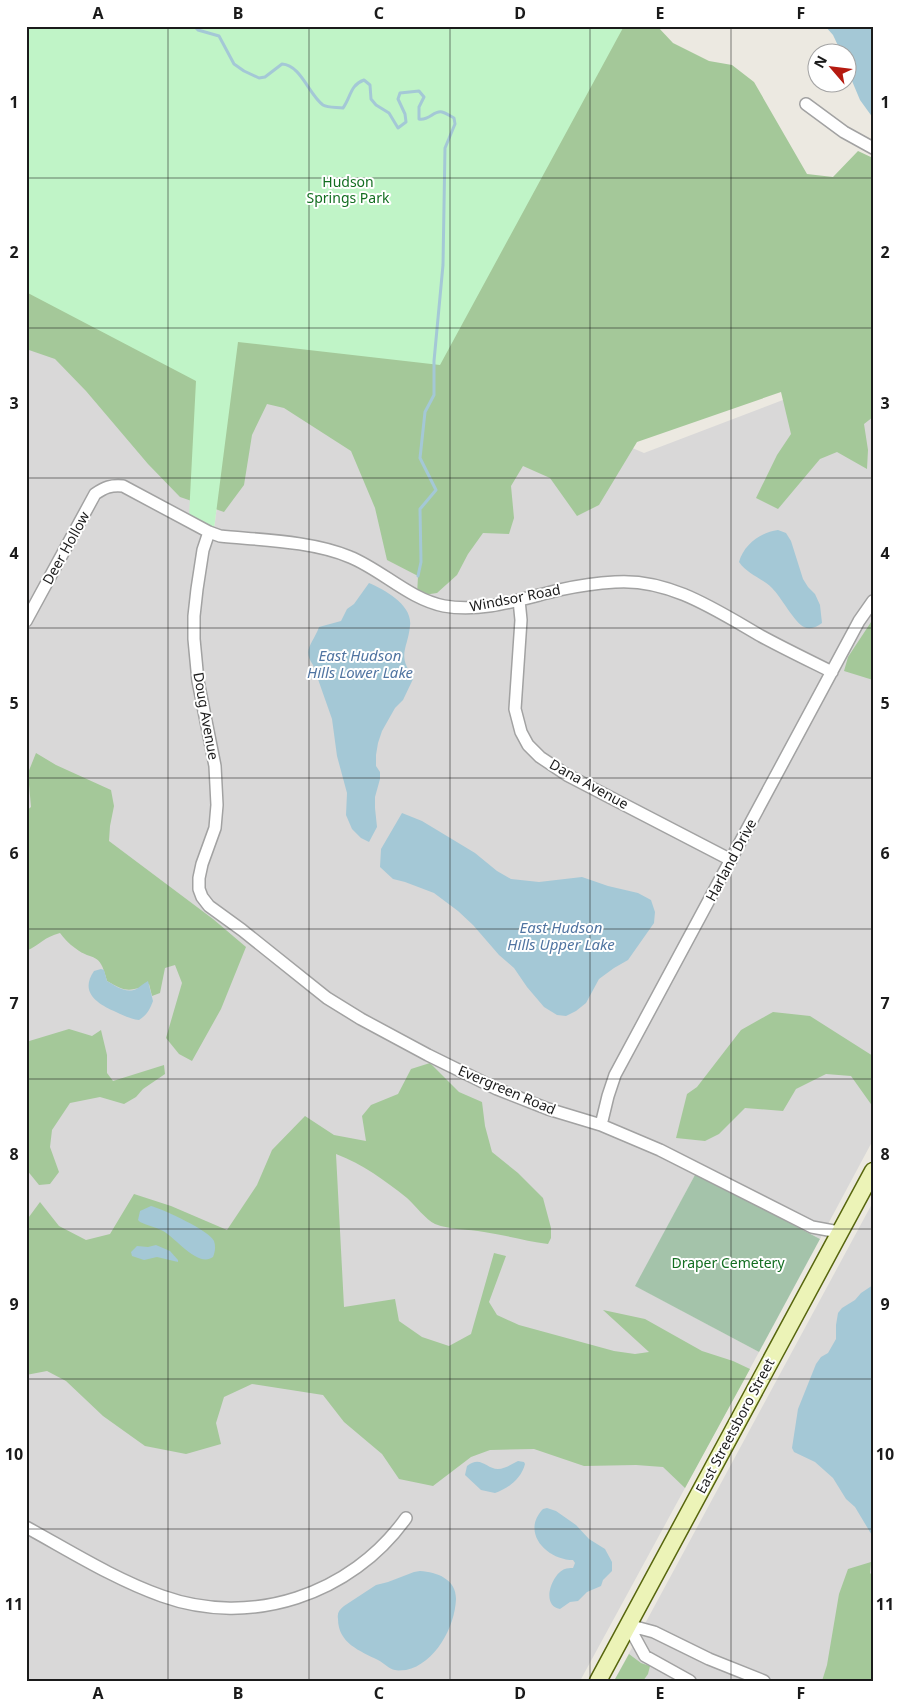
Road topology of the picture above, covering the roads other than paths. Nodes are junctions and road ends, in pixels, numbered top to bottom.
1 (806, 104) dead end
2 (873, 148) edge
3 (114, 485) joint
4 (209, 532) junction
5 (519, 600) junction
6 (873, 601) edge
7 (26, 621) edge
8 (832, 672) junction
9 (731, 860) junction
10 (202, 897) joint
11 (601, 1125) junction
12 (873, 1171) edge
13 (839, 1232) junction
14 (406, 1518) dead end
15 (26, 1527) edge
16 (628, 1625) junction
17 (598, 1681) edge
18 (690, 1681) edge
19 (764, 1681) edge

1 - 2 street
3 - 4 street, Windsor Road
3 - 7 street, Deer Hollow
4 - 5 street, Windsor Road
4 - 10 street, Doug Avenue
5 - 8 street, Windsor Road
5 - 9 street, Dana Avenue
6 - 8 street, Harland Drive
8 - 9 street, Harland Drive
9 - 11 street, Harland Drive
10 - 11 street, Evergreen Road
11 - 13 street, Evergreen Road
12 - 13 main road, East Streetsboro Street
13 - 16 main road, East Streetsboro Street
14 - 15 street
16 - 17 main road, East Streetsboro Street
16 - 18 street
16 - 19 street

